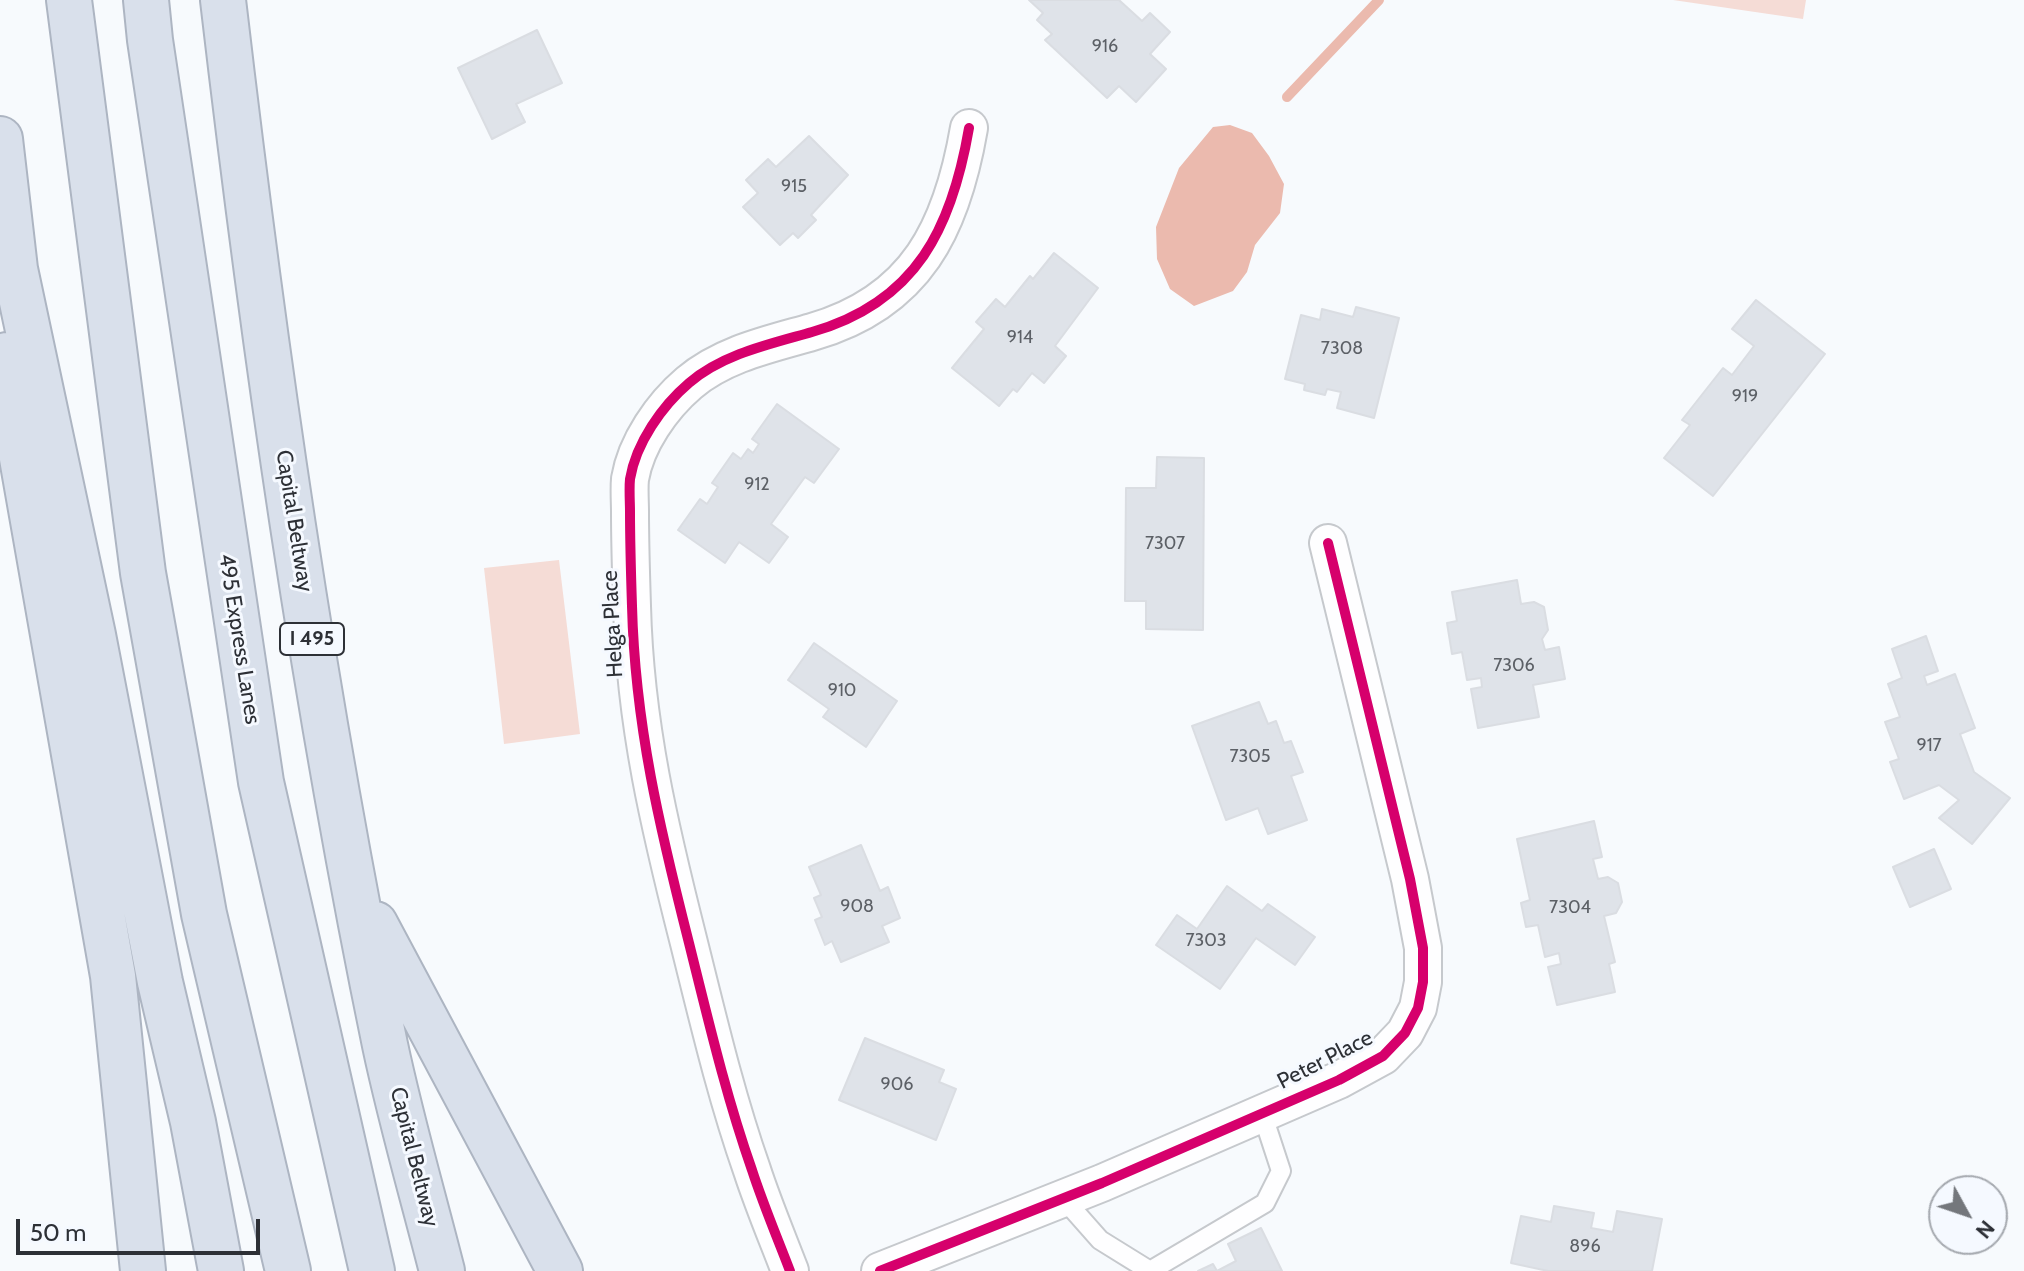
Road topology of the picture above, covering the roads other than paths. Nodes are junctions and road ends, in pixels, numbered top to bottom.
1 (69, 0) edge
2 (146, 0) edge
3 (223, 0) edge
4 (969, 128) dead end
5 (0, 139) edge
6 (15, 269) junction
7 (1328, 543) dead end
8 (331, 767) junction
9 (1262, 1113) junction
10 (1062, 1197) junction
11 (143, 1271) edge
12 (221, 1271) edge
13 (288, 1271) edge
14 (372, 1271) edge
15 (442, 1271) edge
16 (560, 1271) edge
17 (790, 1271) edge
18 (880, 1271) edge
19 (1150, 1271) edge

1 - 13 highway
2 - 14 highway, 495 Express Lanes
3 - 8 highway, Capital Beltway / I 495
4 - 17 street, Helga Place
5 - 6 highway
6 - 11 highway
6 - 12 highway
7 - 9 street, Peter Place
8 - 15 highway, Capital Beltway / I 495
8 - 16 highway
9 - 10 street, Peter Place
9 - 19 lane
10 - 18 street, Peter Place
10 - 19 lane

